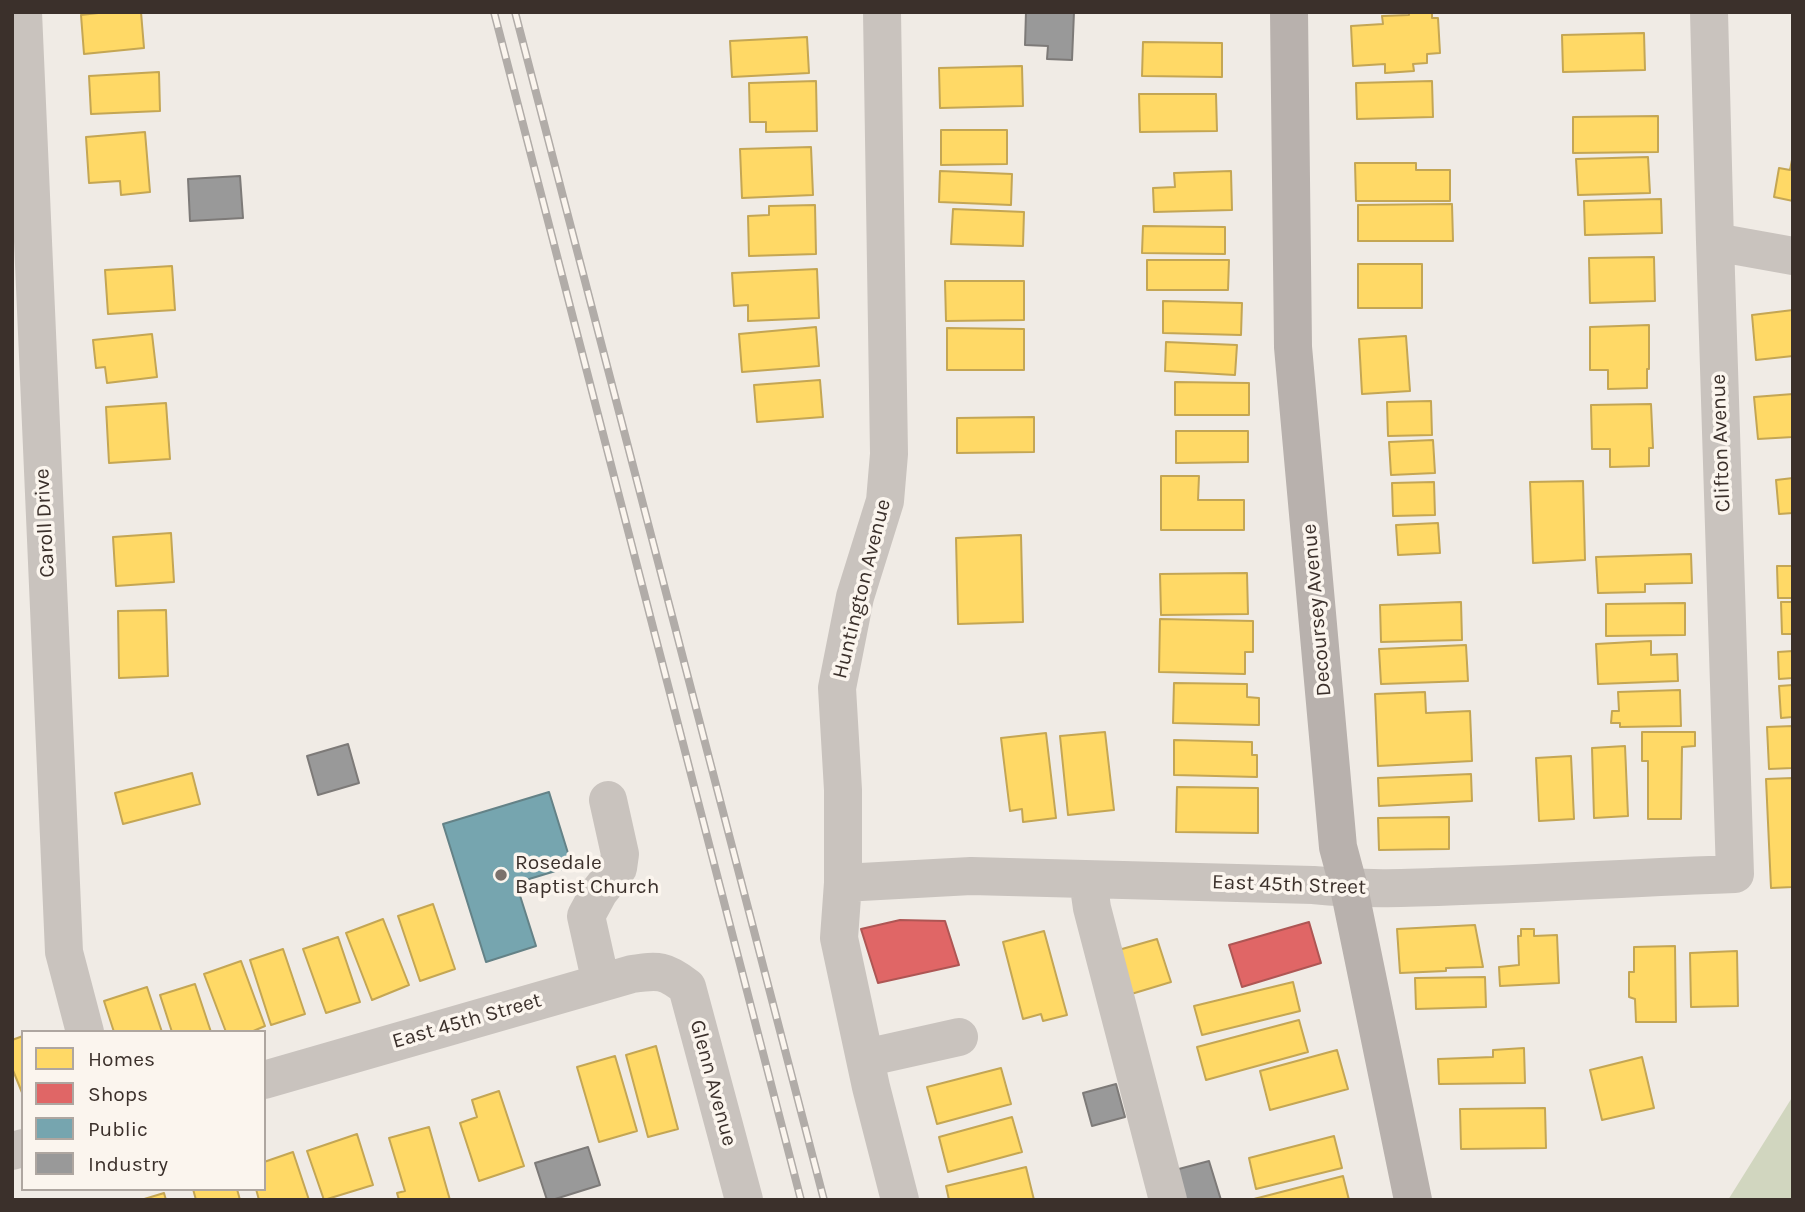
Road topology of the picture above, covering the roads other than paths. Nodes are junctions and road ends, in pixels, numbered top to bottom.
1 (23, 12) edge
2 (882, 12) edge
3 (1289, 12) edge
4 (1709, 12) edge
5 (1715, 242) junction
6 (1793, 256) edge
7 (608, 800) dead end
8 (1735, 874) joint
9 (1088, 880) junction
10 (843, 883) junction
11 (1349, 888) junction
12 (671, 974) joint
13 (601, 983) junction
14 (84, 1030) edge
15 (959, 1037) dead end
16 (865, 1058) junction
17 (266, 1079) edge
18 (744, 1200) edge
19 (901, 1200) edge
20 (1168, 1200) edge
21 (1413, 1200) edge

1 - 14 street, Caroll Drive
2 - 10 street, Huntington Avenue
3 - 11 main road, Decoursey Avenue
4 - 5 street, Clifton Avenue
5 - 6 street
5 - 8 street, Clifton Avenue
7 - 13 street
8 - 11 street, East 45th Street
9 - 10 street, East 45th Street
9 - 11 street, East 45th Street
9 - 20 street
10 - 16 street, Huntington Avenue
11 - 21 main road, Decoursey Avenue
12 - 13 street, East 45th Street
12 - 18 street, Glenn Avenue
13 - 17 street, East 45th Street
15 - 16 street
16 - 19 street, Huntington Avenue

